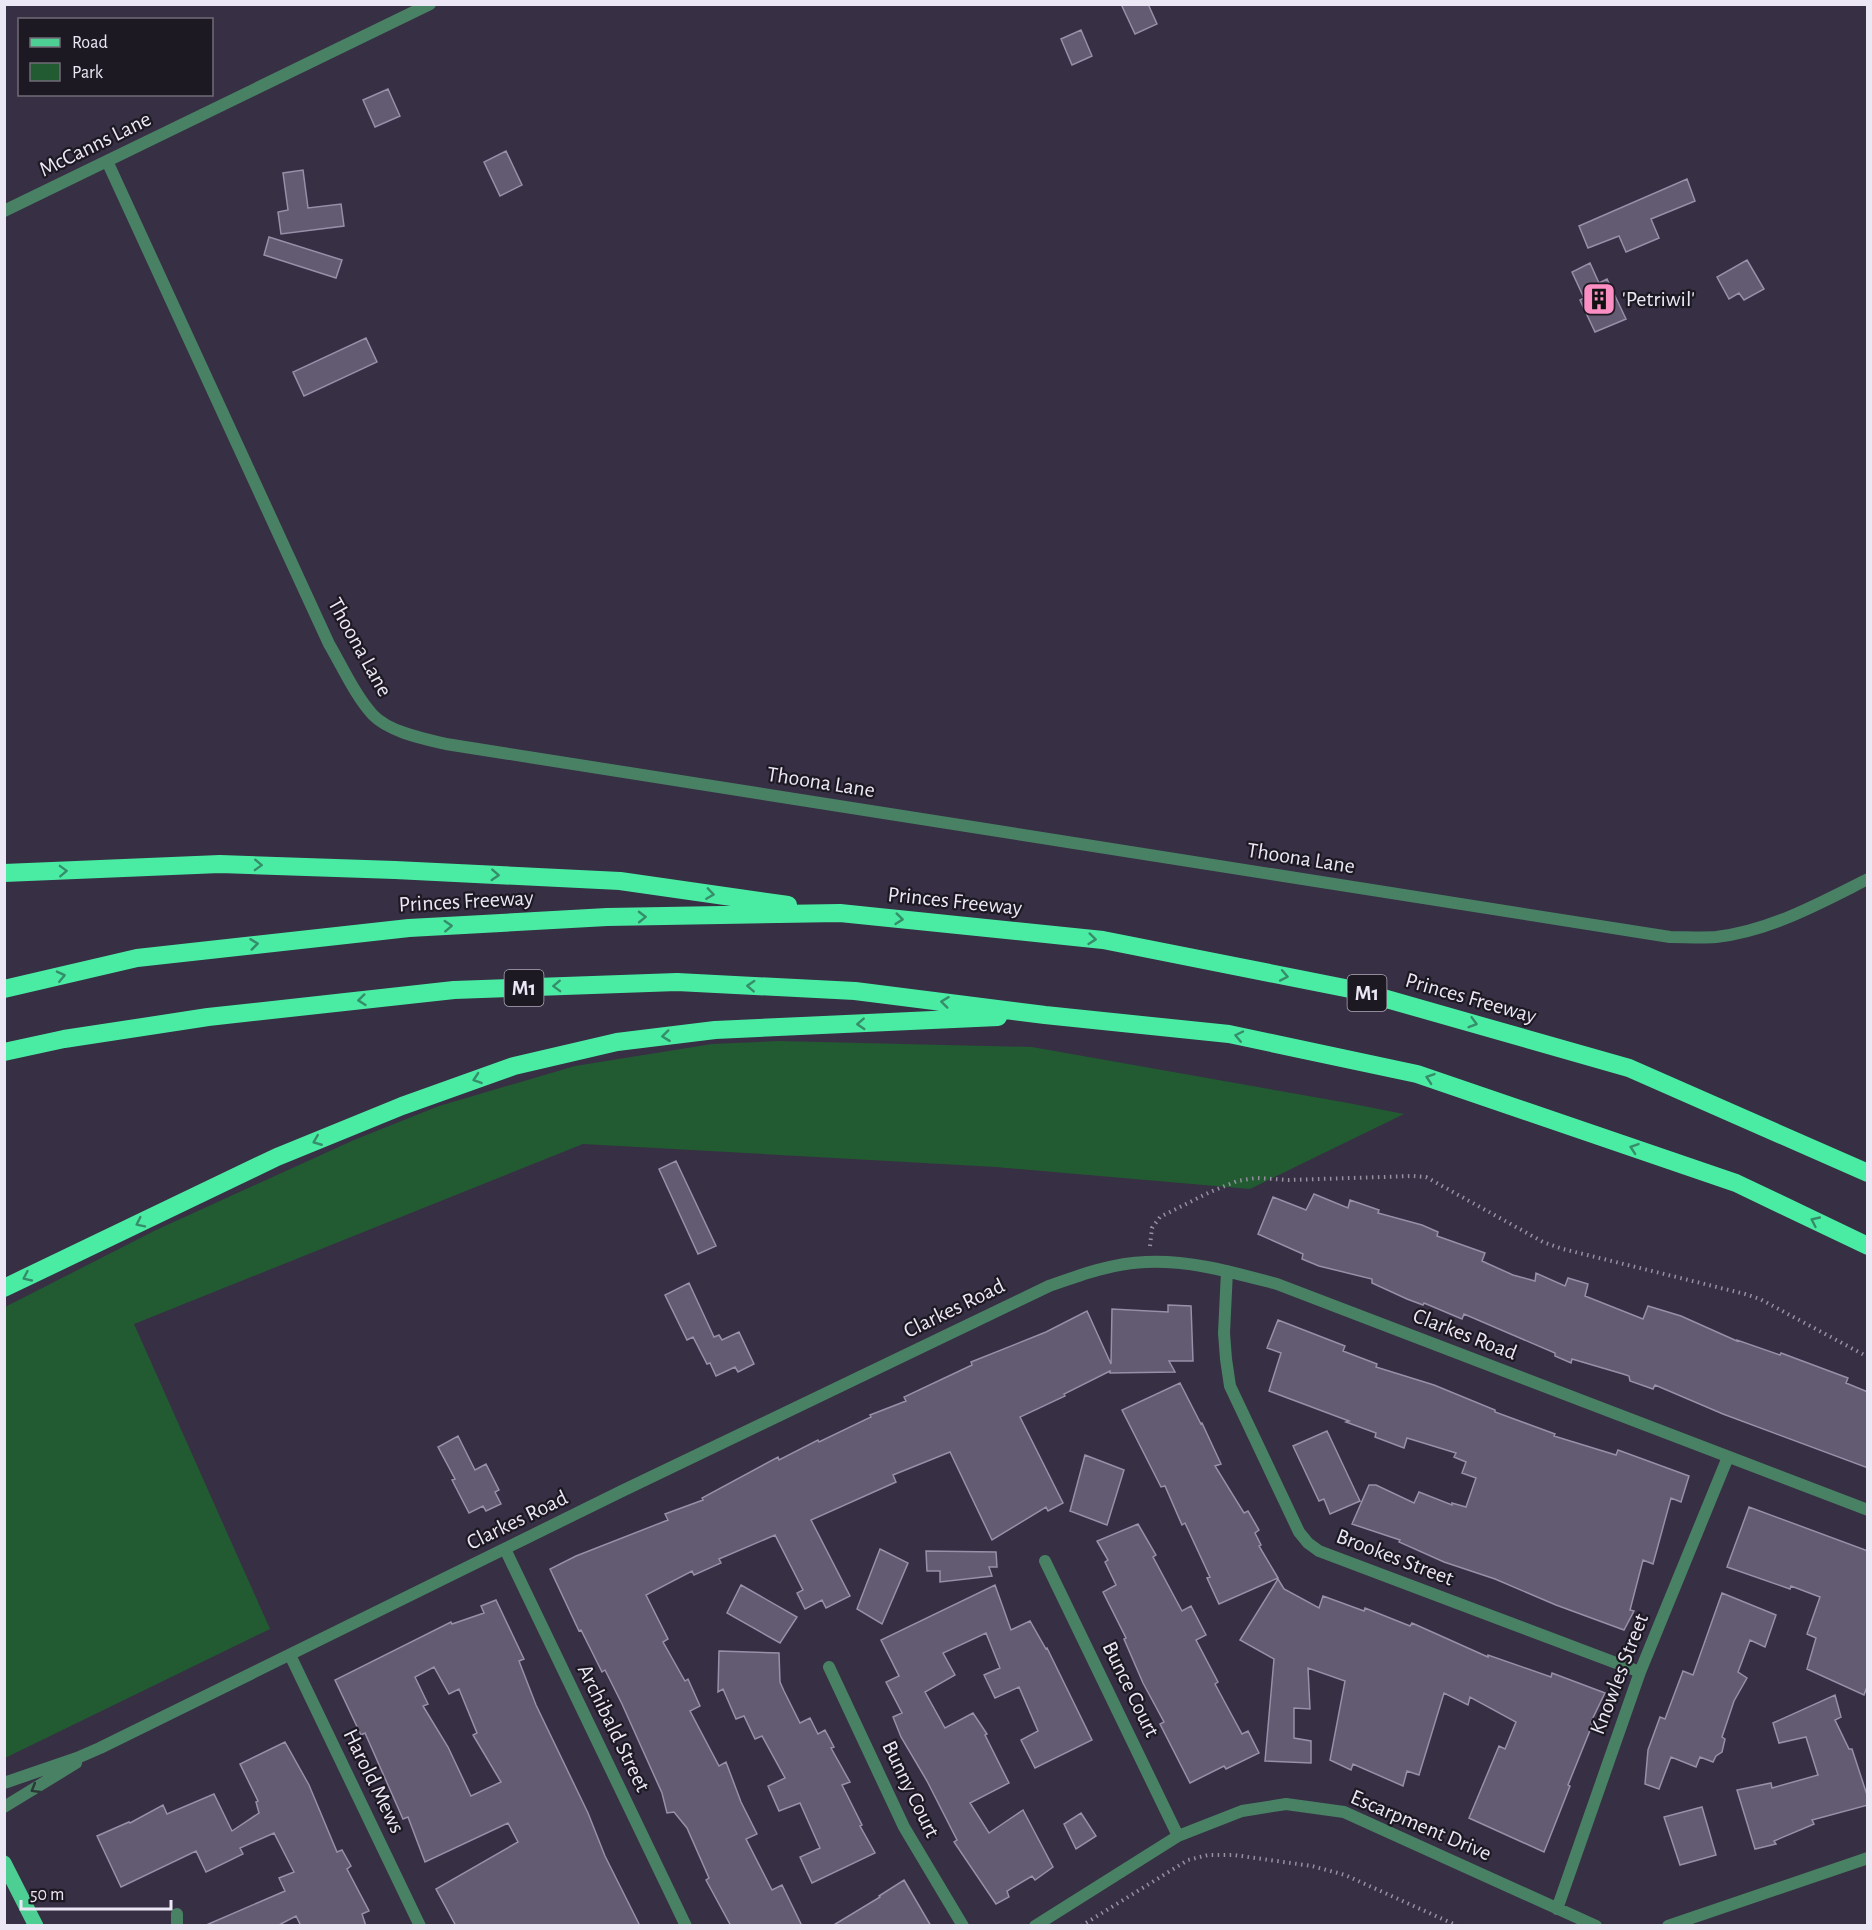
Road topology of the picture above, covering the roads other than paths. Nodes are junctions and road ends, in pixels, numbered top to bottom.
1 (430, 4) edge
2 (107, 161) junction
3 (4, 211) edge
4 (4, 873) edge
5 (1868, 879) edge
6 (840, 913) junction
7 (4, 989) edge
8 (1045, 1015) junction
9 (4, 1052) edge
10 (1868, 1173) edge
11 (1868, 1246) edge
12 (1227, 1271) junction
13 (4, 1287) edge
14 (1728, 1457) junction
15 (1868, 1510) edge
16 (506, 1549) junction
17 (1045, 1561) dead end
18 (290, 1654) junction
19 (829, 1667) dead end
20 (1640, 1672) junction
21 (99, 1748) junction
22 (4, 1783) edge
23 (4, 1807) edge
24 (1178, 1836) junction
25 (1868, 1858) edge
26 (4, 1863) edge
27 (1557, 1908) junction
28 (36, 1926) edge
29 (420, 1926) edge
30 (686, 1926) edge
31 (963, 1926) edge
32 (1035, 1926) edge
33 (1596, 1926) edge
34 (1668, 1926) edge

1 - 2 street, McCanns Lane
2 - 3 street, McCanns Lane
2 - 5 street, Thoona Lane
4 -> 6 highway
7 -> 6 highway, Princes Freeway / M1
6 -> 10 highway, Princes Freeway / M1
8 -> 9 highway, M1
11 -> 8 highway, M1
8 -> 13 highway
12 - 14 street, Clarkes Road
12 - 16 street, Clarkes Road
12 - 20 street, Brookes Street
14 - 15 street, Clarkes Road
14 - 20 street, Knowles Street
16 - 18 street, Clarkes Road
16 - 30 street, Archibald Street
17 - 24 street, Bunce Court
18 - 21 street, Clarkes Road
18 - 29 street, Harold Mews
19 - 31 street, Bunny Court
20 - 27 street, Knowles Street
21 - 22 street, Clarkes Road
21 -> 23 street, Clarkes Road
24 - 27 street, Escarpment Drive
24 - 32 street, Escarpment Drive
25 - 34 street
26 - 28 main road
27 - 33 street, Escarpment Drive

